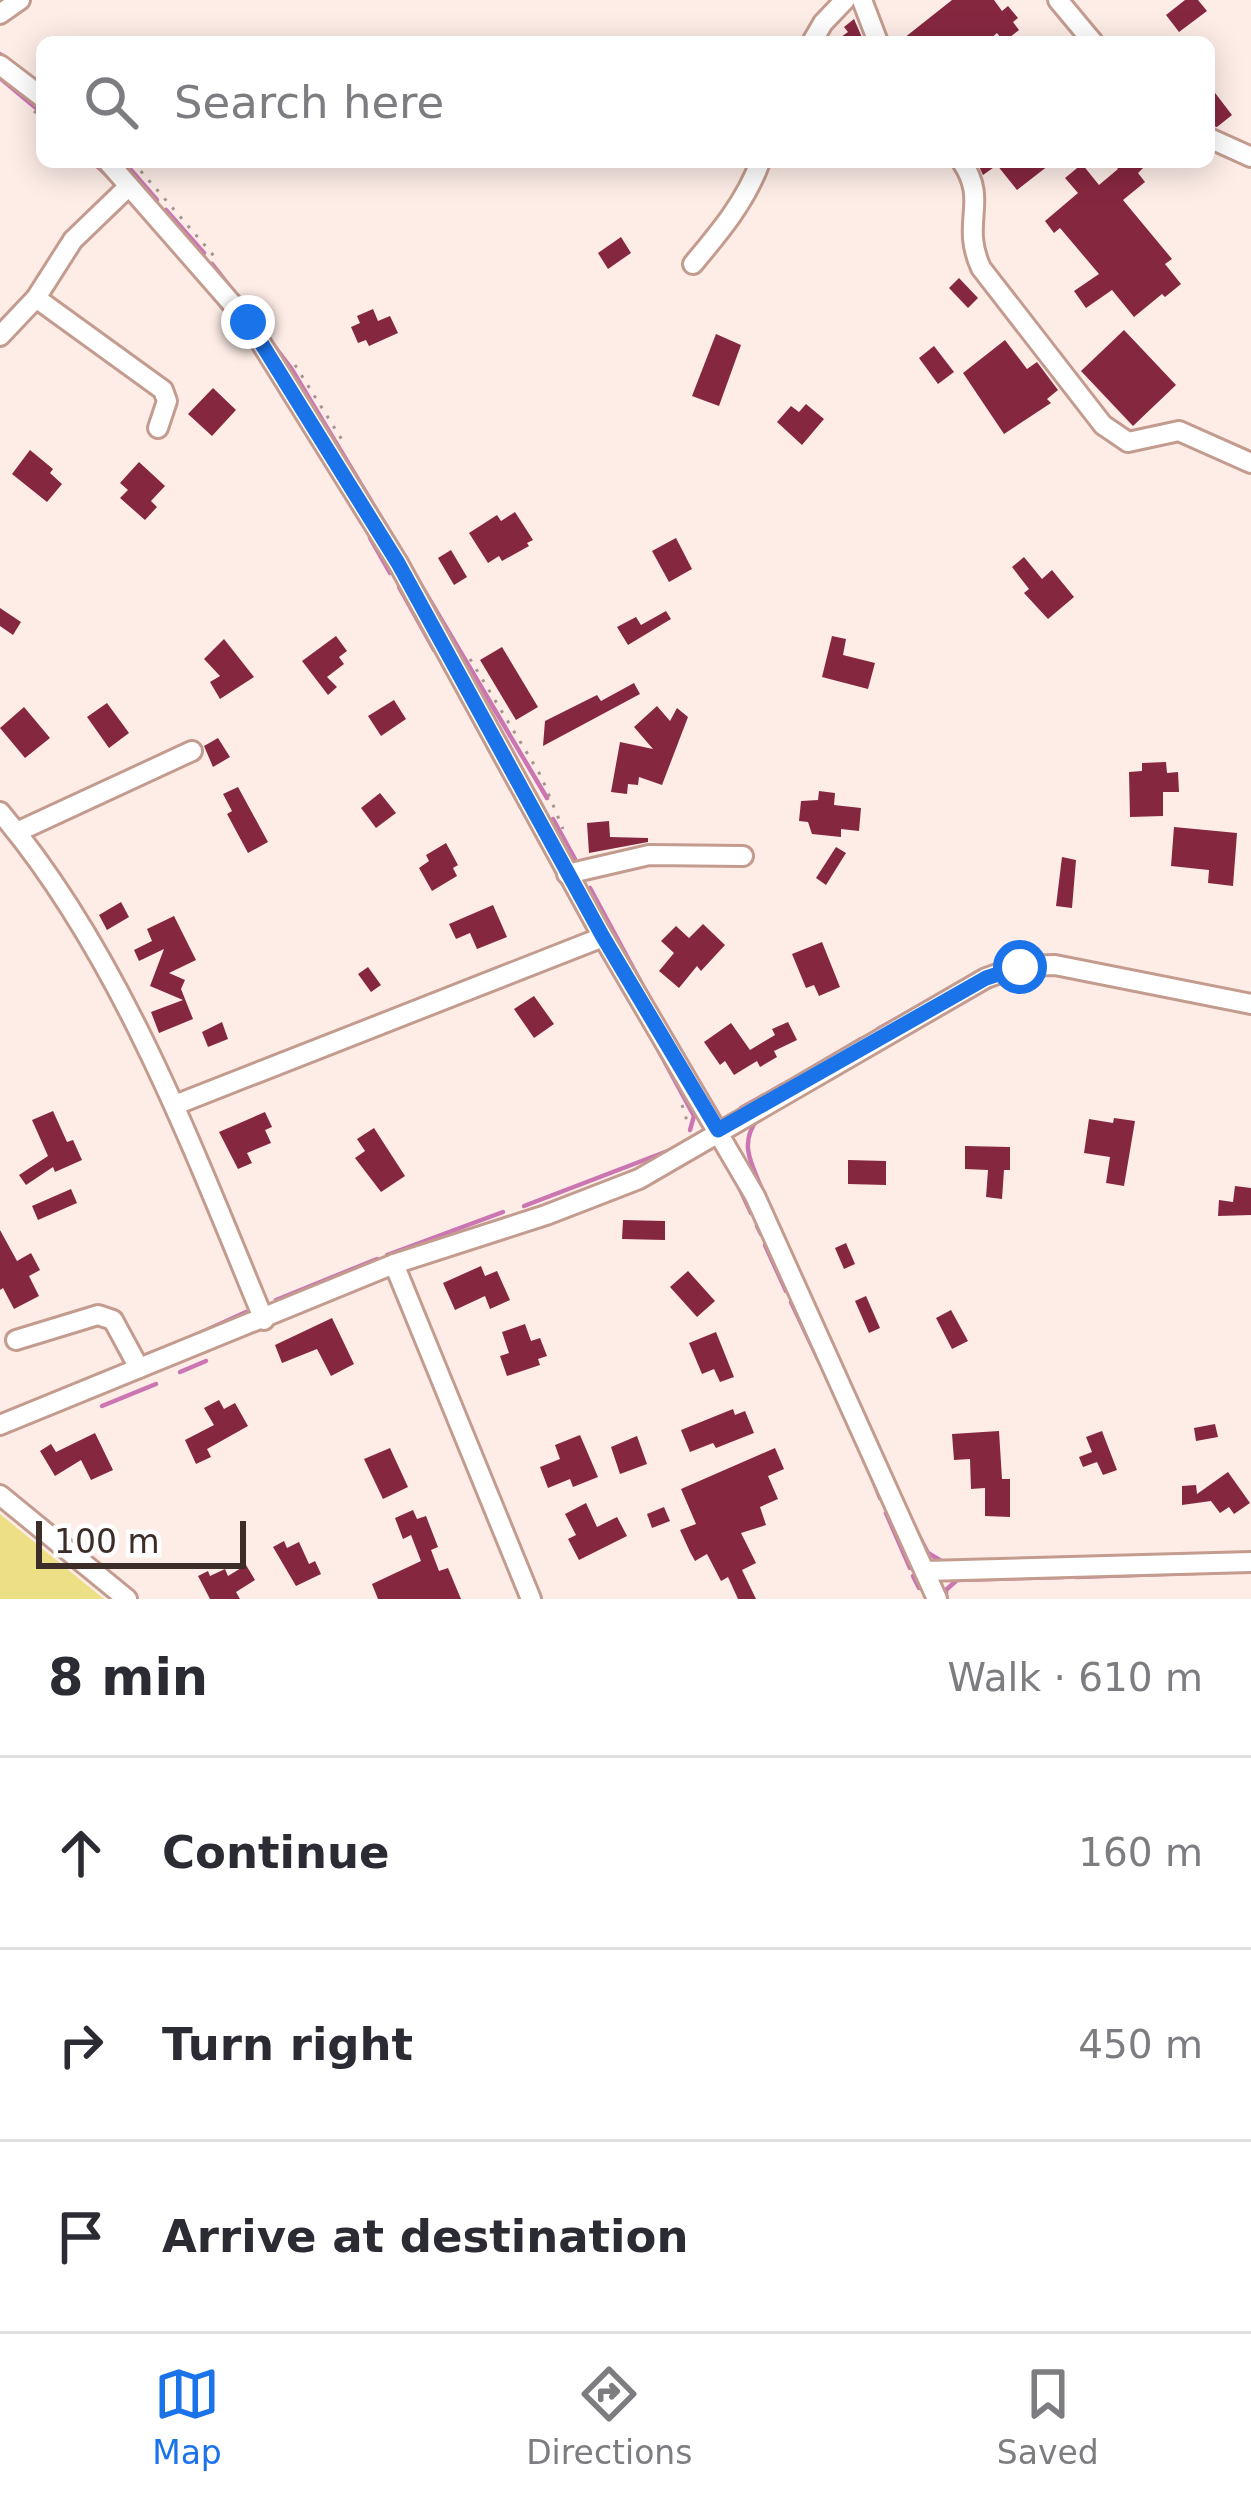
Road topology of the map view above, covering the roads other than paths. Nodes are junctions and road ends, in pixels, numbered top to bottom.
1 (20, 0) edge
2 (845, 0) edge
3 (862, 0) edge
4 (1058, 0) edge
5 (0, 14) edge
6 (815, 36) edge
7 (876, 36) edge
8 (1088, 36) edge
9 (0, 65) edge
10 (36, 92) edge
11 (1215, 140) edge
12 (1251, 157) edge
13 (113, 168) edge
14 (758, 168) edge
15 (966, 168) edge
16 (129, 186) junction
17 (693, 264) dead end
18 (36, 298) junction
19 (0, 336) edge
20 (158, 428) dead end
21 (1251, 463) edge
22 (191, 751) dead end
23 (0, 812) edge
24 (17, 832) junction
25 (743, 856) dead end
26 (567, 874) junction
27 (603, 937) junction
28 (1251, 1004) edge
29 (176, 1105) junction
30 (718, 1130) junction
31 (394, 1264) junction
32 (263, 1320) junction
33 (16, 1340) dead end
34 (139, 1369) junction
35 (0, 1425) edge
36 (0, 1495) edge
37 (1251, 1562) edge
38 (926, 1571) junction
39 (127, 1599) edge
40 (531, 1599) edge
41 (937, 1599) edge

1 - 5 street
2 - 6 street
3 - 7 street
4 - 8 street
9 - 10 street
11 - 12 street
13 - 16 street
14 - 17 street
15 - 21 street
16 - 18 street
16 - 26 street
18 - 19 street
18 - 20 street
22 - 24 street
23 - 24 street
24 - 29 street
25 - 26 street
26 - 27 street
27 - 29 street
27 - 30 street
28 - 30 street
29 - 32 street
30 - 31 street
30 - 38 street
31 - 32 street
31 - 40 street
32 - 34 street
33 - 34 street
34 - 35 street
36 - 39 street
37 - 38 street
38 - 41 street

